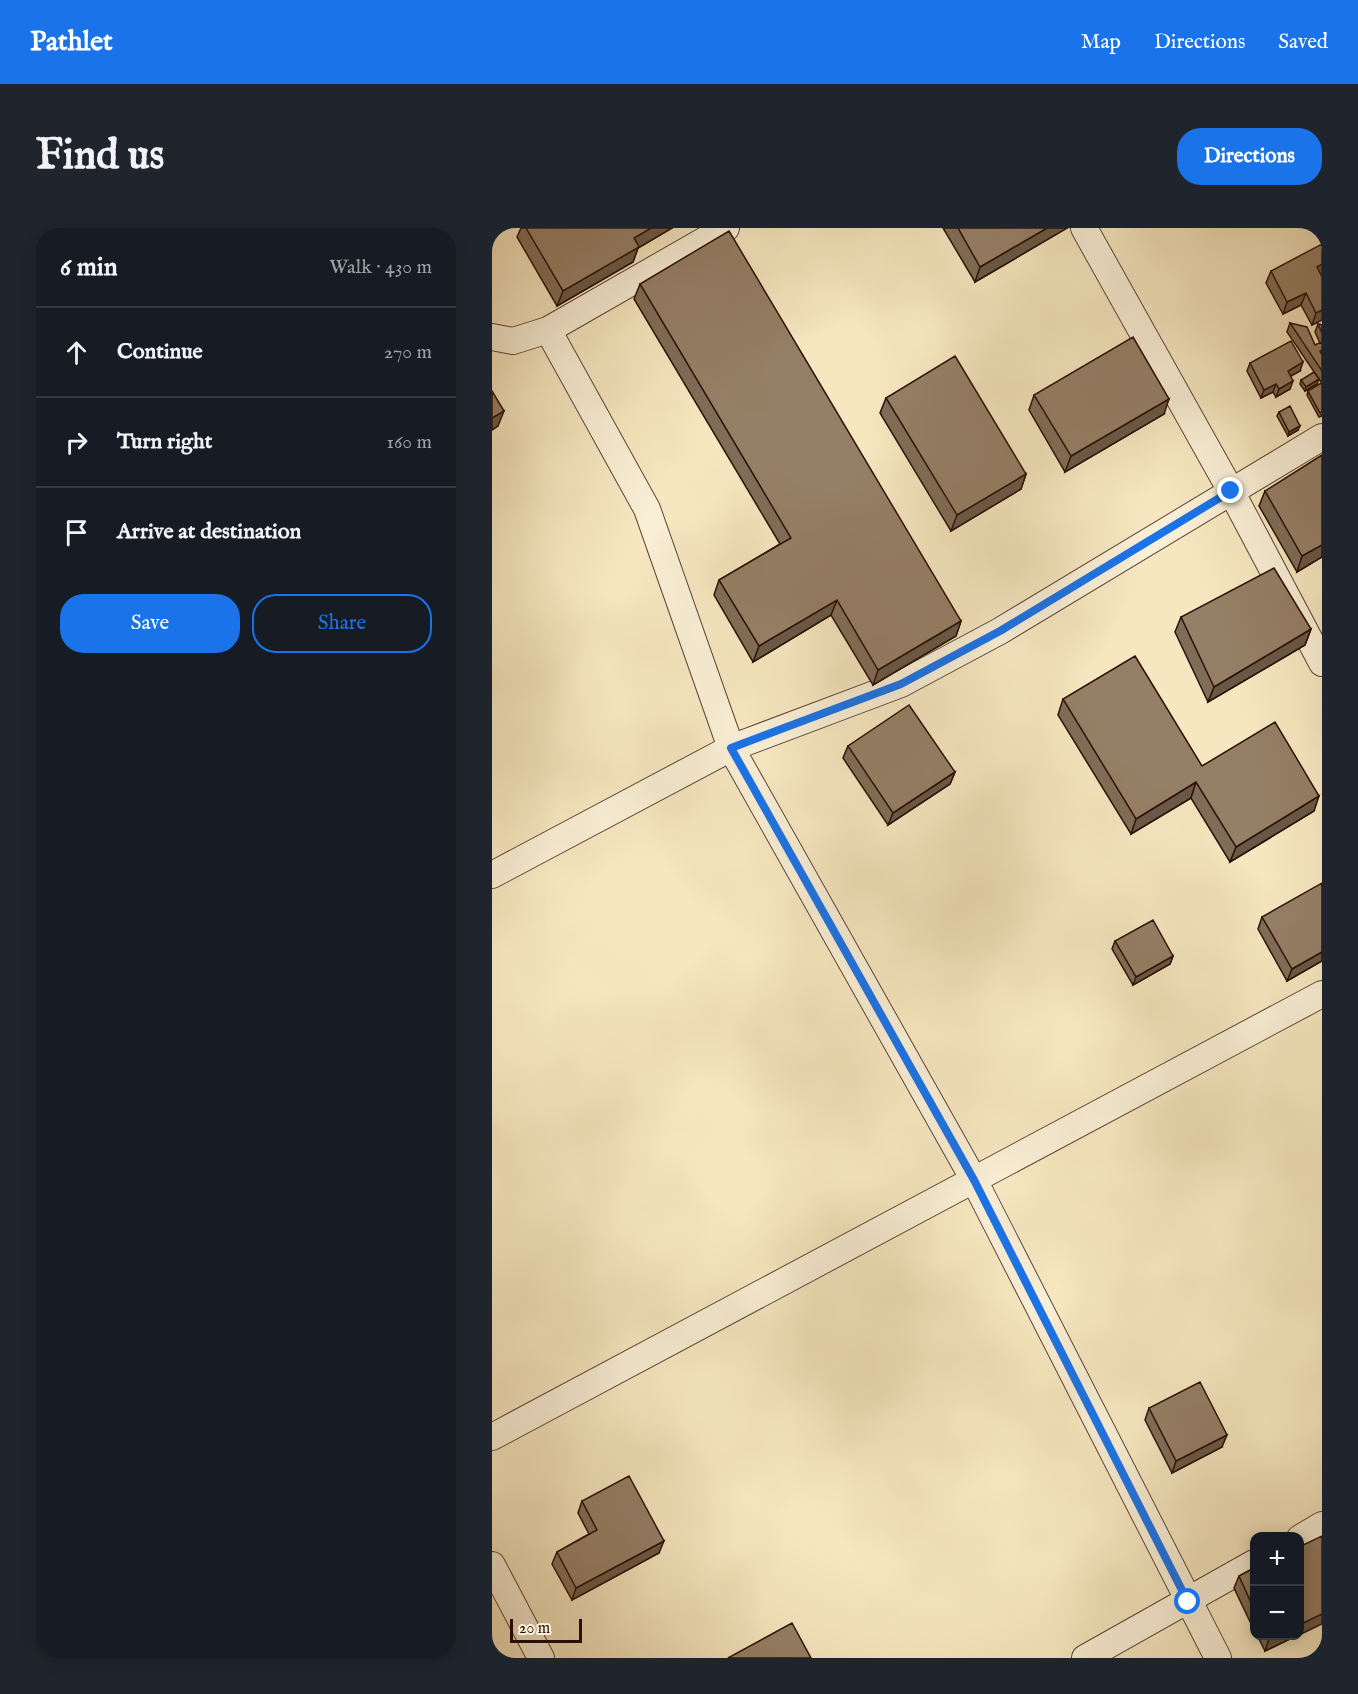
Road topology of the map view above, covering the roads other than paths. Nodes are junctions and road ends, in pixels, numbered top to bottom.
1 (726, 228) edge
2 (1084, 228) edge
3 (548, 330) junction
4 (492, 337) edge
5 (1322, 437) edge
6 (1231, 491) junction
7 (1322, 663) edge
8 (731, 748) junction
9 (492, 875) edge
10 (1322, 994) edge
11 (974, 1180) junction
12 (492, 1437) edge
13 (1322, 1525) edge
14 (1304, 1535) edge
15 (492, 1565) edge
16 (1250, 1565) edge
17 (1188, 1602) junction
18 (541, 1658) edge
19 (1085, 1658) edge
20 (1218, 1658) edge

1 - 3 street
2 - 6 street
3 - 4 street
3 - 8 street
5 - 6 street
6 - 7 street
6 - 8 street
8 - 9 street
8 - 11 street
10 - 11 street
11 - 12 street
11 - 17 street
13 - 14 street
15 - 18 street
16 - 17 street
17 - 19 street
17 - 20 street

